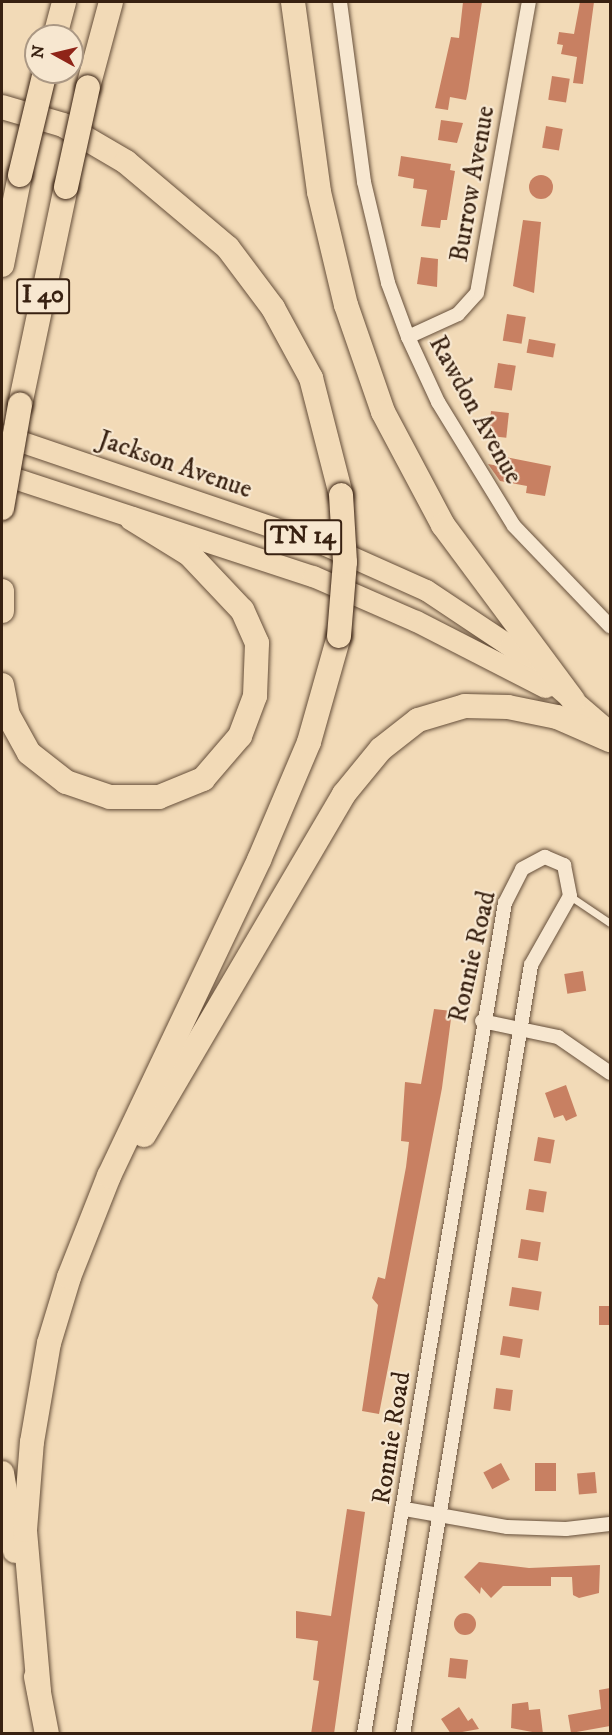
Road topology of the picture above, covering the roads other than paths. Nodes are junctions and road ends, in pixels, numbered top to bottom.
1 (64, 2) edge
2 (111, 2) edge
3 (293, 2) edge
4 (340, 2) edge
5 (530, 2) edge
6 (58, 24) edge
7 (42, 84) edge
8 (2, 107) edge
9 (2, 265) edge
10 (408, 337) junction
11 (2, 435) edge
12 (2, 474) edge
13 (2, 508) edge
14 (132, 519) junction
15 (2, 591) edge
16 (2, 611) edge
17 (610, 626) edge
18 (2, 685) edge
19 (573, 700) junction
20 (610, 732) edge
21 (610, 740) edge
22 (570, 897) junction
23 (610, 923) edge
24 (482, 1021) junction
25 (521, 1027) junction
26 (610, 1073) edge
27 (69, 1277) junction
28 (2, 1473) edge
29 (405, 1509) junction
30 (442, 1516) junction
31 (610, 1524) edge
32 (39, 1691) junction
33 (47, 1734) edge
34 (364, 1734) edge
35 (403, 1734) edge

1 - 6 highway
2 - 13 highway, I 40, bridge
3 - 19 highway
4 - 10 street, Rawdon Avenue
5 - 10 street, Burrow Avenue
7 - 9 highway, I 40, bridge
8 - 27 highway, bridge
10 - 17 street, Rawdon Avenue
11 - 19 main road, Jackson Avenue / TN 14
12 - 14 main road, Jackson Avenue / TN 14
14 - 18 highway
14 - 19 main road, Jackson Avenue / TN 14
15 - 16 highway
19 - 20 main road, Jackson Avenue / TN 14
21 - 27 highway
22 - 23 lane
22 - 24 street, Ronnie Road
22 - 25 street
24 - 25 street
24 - 29 street, Ronnie Road
25 - 26 street
25 - 30 street
27 - 32 highway
28 - 32 highway
29 - 30 street
29 - 34 street, Ronnie Road
30 - 31 street
30 - 35 street
32 - 33 highway

